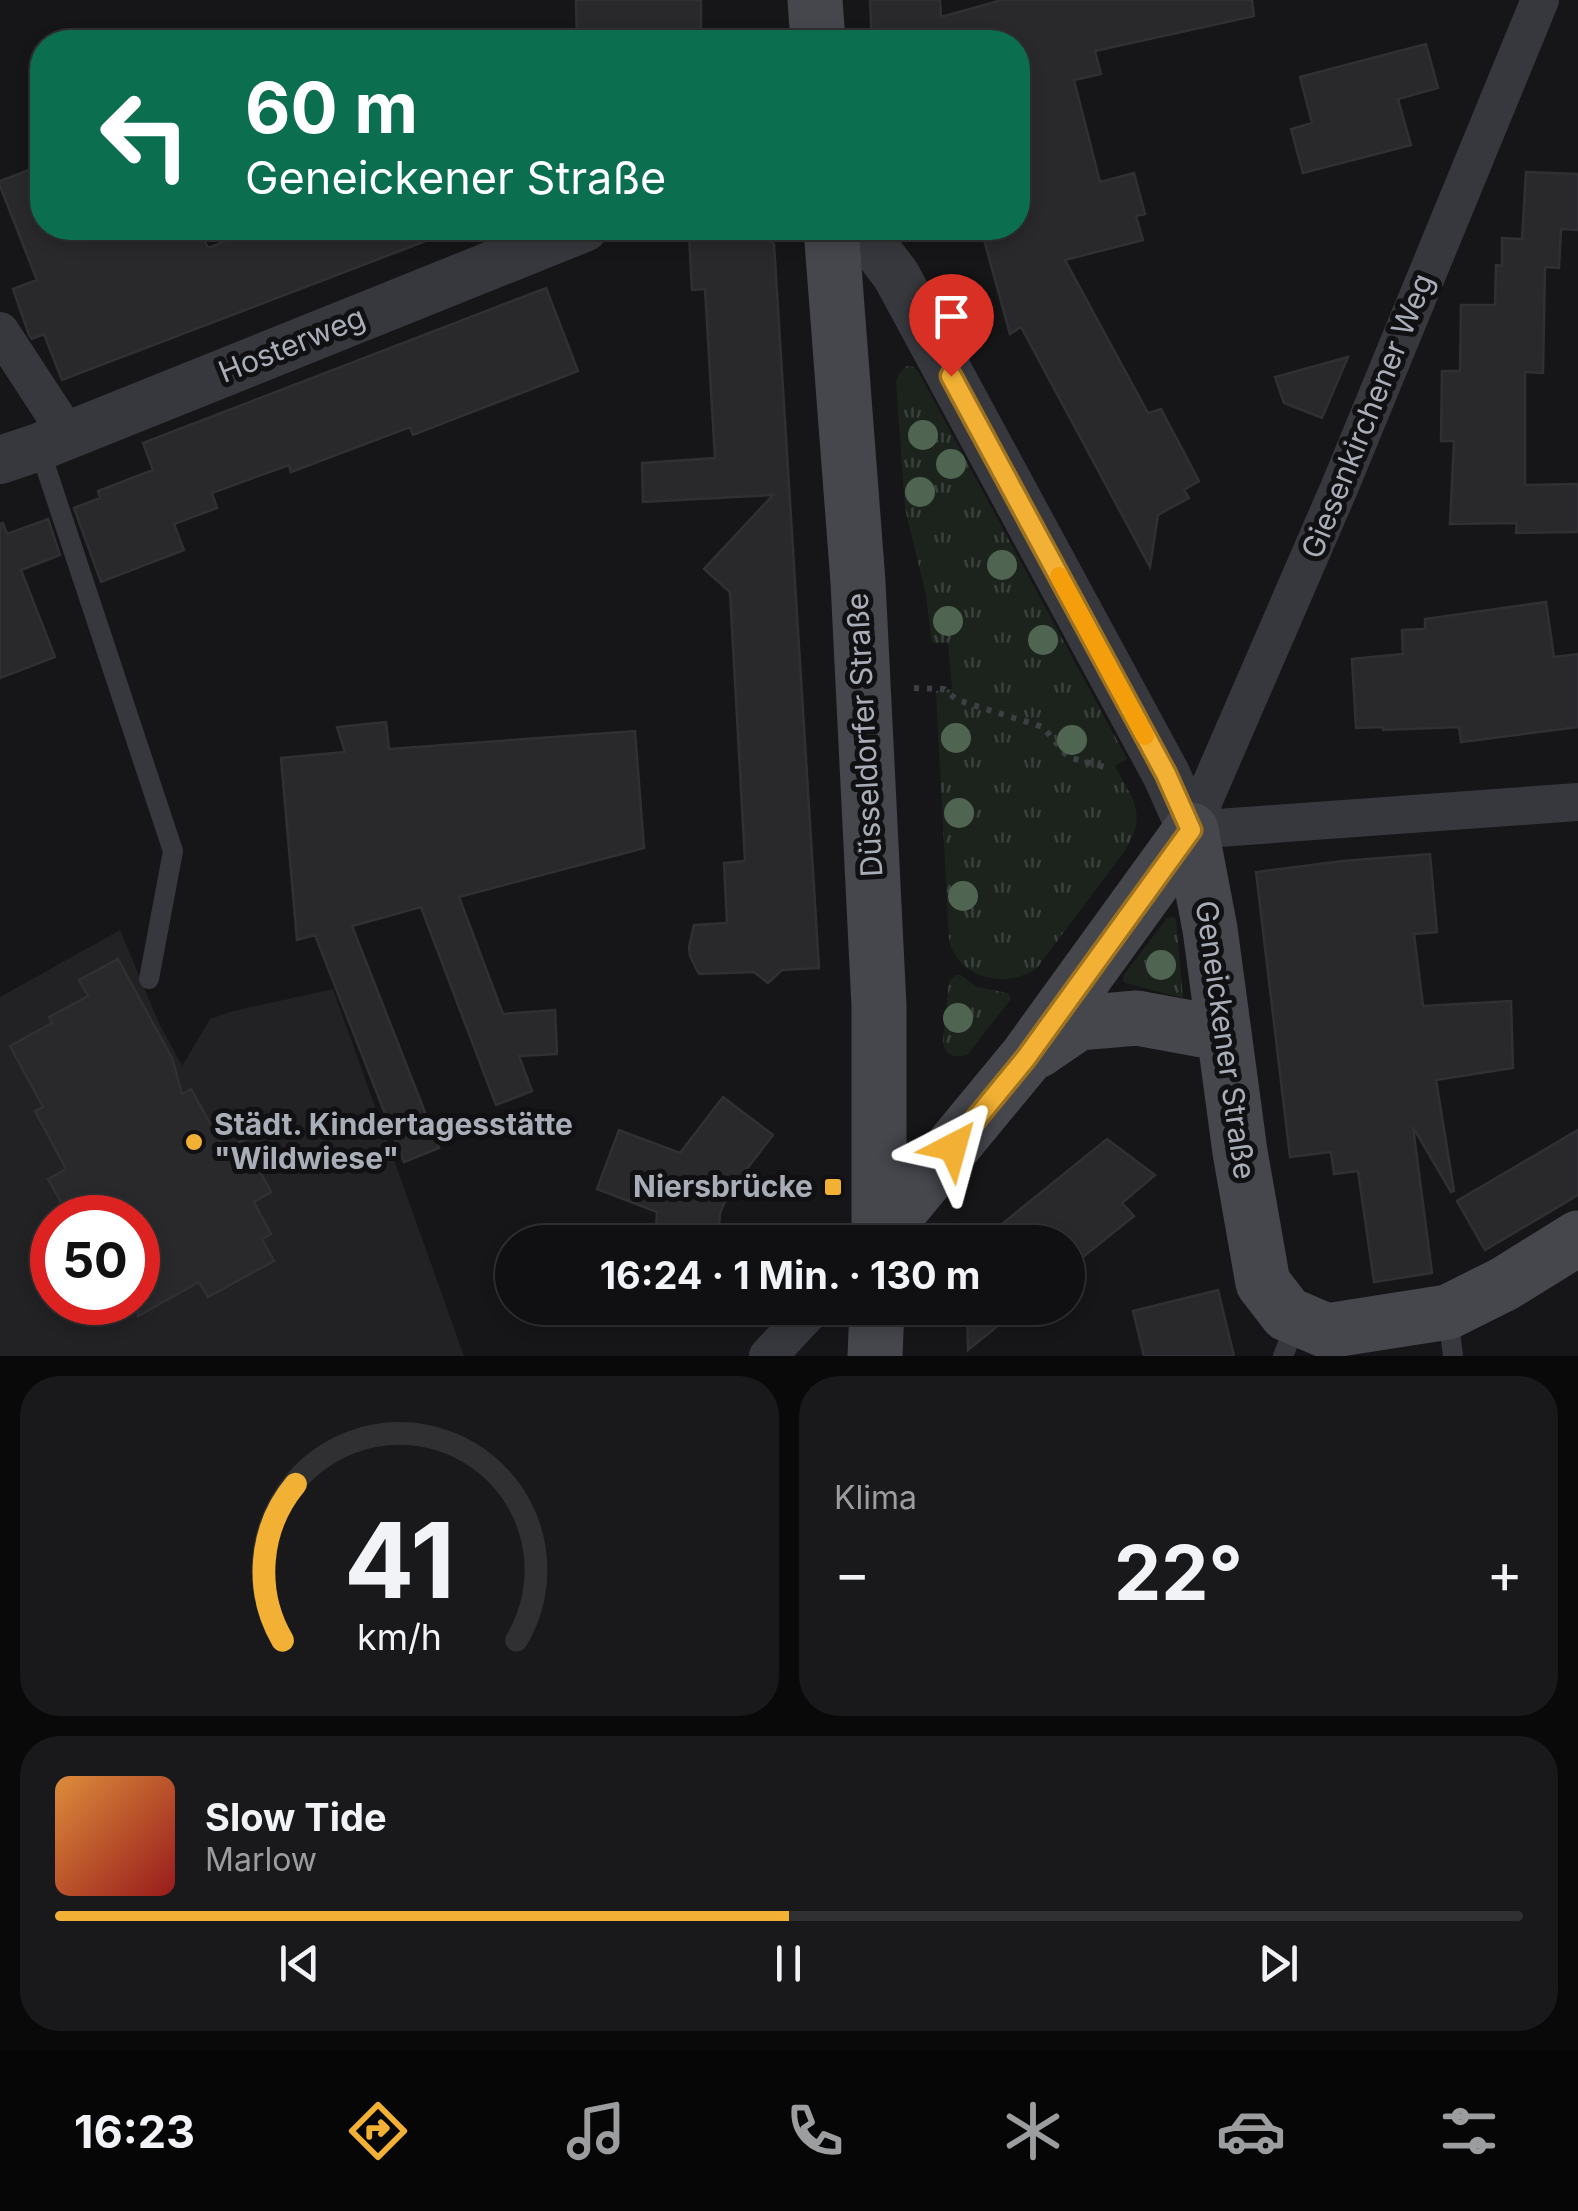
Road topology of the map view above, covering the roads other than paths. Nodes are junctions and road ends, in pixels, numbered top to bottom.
1 (815, 0) edge
2 (1540, 0) edge
3 (817, 30) edge
4 (554, 240) edge
5 (832, 240) edge
6 (869, 240) edge
7 (0, 331) edge
8 (36, 447) edge
9 (1578, 802) edge
10 (1191, 830) junction
11 (149, 979) dead end
12 (1224, 1034) junction
13 (1026, 1058) junction
14 (877, 1225) edge
15 (889, 1225) edge
16 (1578, 1238) edge
17 (797, 1325) edge
18 (876, 1325) edge
19 (1450, 1334) edge
20 (1290, 1337) edge
21 (768, 1356) edge
22 (875, 1356) edge

1 - 3 main road
2 - 10 street, Giesenkirchener Weg
4 - 8 street, Hosterweg
5 - 14 main road, Düsseldorfer Straße
6 - 10 street, Geneickener Straße
7 - 8 street
8 - 11 lane
9 - 10 street
10 - 12 main road, Geneickener Straße
10 - 13 main road
12 - 13 main road
12 - 20 main road, Geneickener Straße
13 - 15 main road
16 - 19 main road, Geneickener Straße
17 - 21 street
18 - 22 main road
19 - 20 main road, Geneickener Straße

